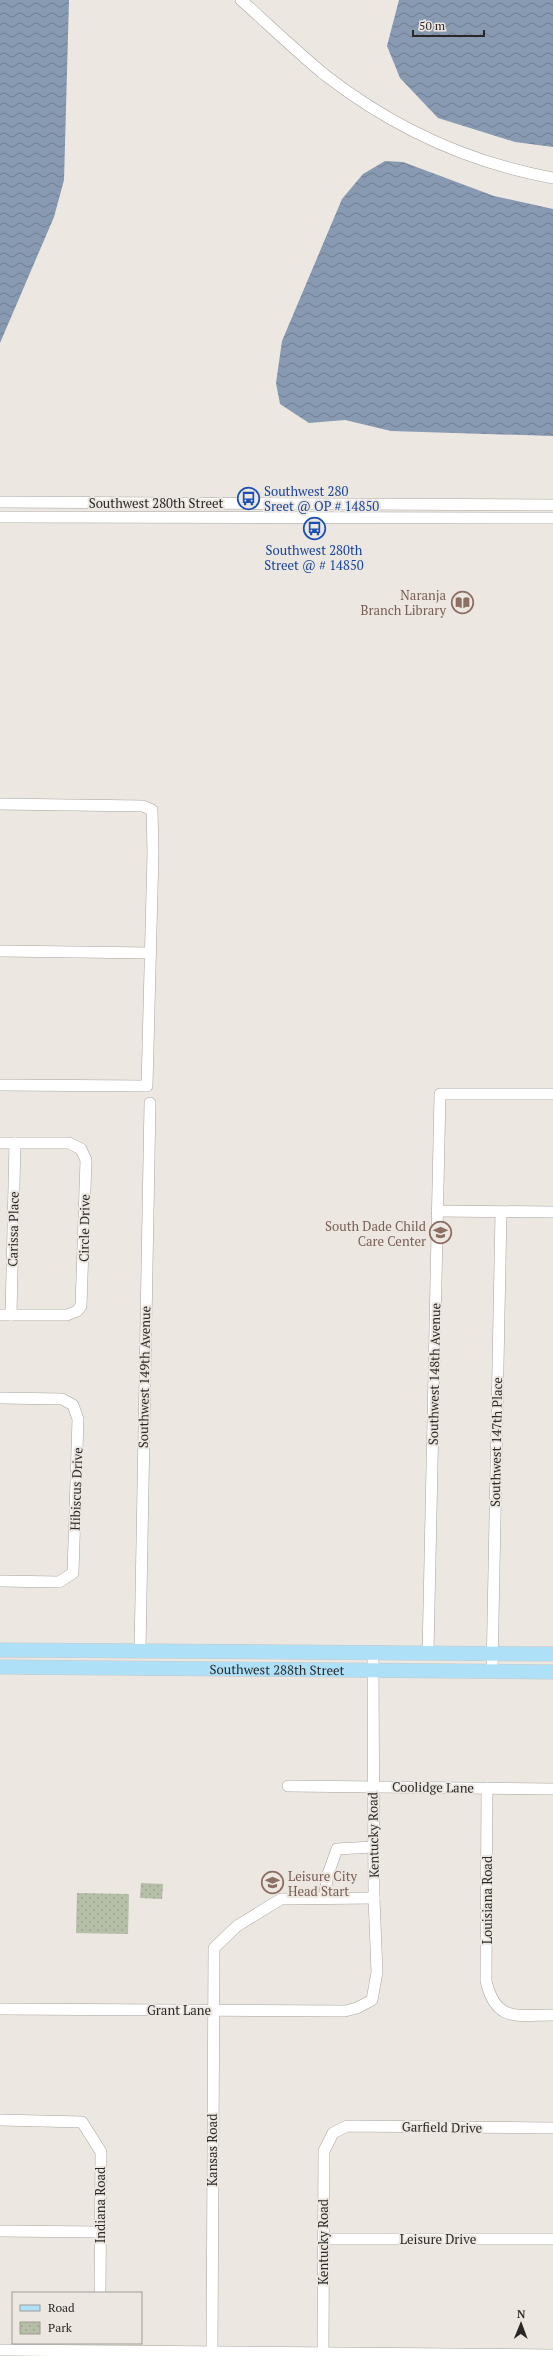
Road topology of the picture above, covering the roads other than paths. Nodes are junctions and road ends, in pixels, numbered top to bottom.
1 (241, 0) edge
2 (553, 178) edge
3 (0, 502) edge
4 (30, 502) junction
5 (153, 503) junction
6 (262, 504) junction
7 (351, 504) junction
8 (553, 505) edge
9 (0, 517) edge
10 (31, 517) junction
11 (154, 518) junction
12 (263, 518) junction
13 (553, 518) edge
14 (351, 519) junction
15 (0, 804) edge
16 (0, 951) edge
17 (150, 953) junction
18 (0, 1084) edge
19 (553, 1094) edge
20 (150, 1103) dead end
21 (0, 1143) edge
22 (15, 1143) junction
23 (437, 1211) junction
24 (501, 1212) junction
25 (553, 1212) edge
26 (6, 1315) edge
27 (0, 1398) edge
28 (0, 1581) edge
29 (0, 1650) edge
30 (140, 1651) junction
31 (373, 1653) junction
32 (428, 1653) junction
33 (492, 1654) junction
34 (553, 1654) edge
35 (0, 1667) edge
36 (373, 1670) junction
37 (492, 1672) junction
38 (553, 1672) edge
39 (288, 1786) dead end
40 (373, 1786) junction
41 (487, 1788) junction
42 (553, 1788) edge
43 (373, 1847) junction
44 (324, 1898) junction
45 (374, 1898) junction
46 (358, 2008) joint
47 (0, 2009) edge
48 (213, 2010) junction
49 (553, 2015) edge
50 (0, 2120) edge
51 (553, 2128) edge
52 (333, 2133) joint
53 (0, 2231) edge
54 (100, 2232) junction
55 (323, 2239) junction
56 (553, 2239) edge
57 (100, 2292) edge
58 (100, 2347) edge
59 (0, 2350) edge
60 (212, 2353) junction
61 (323, 2353) junction
62 (493, 2355) edge
63 (553, 2355) edge

1 - 2 street
3 - 4 street, Southwest 280th Street
4 - 5 street, Southwest 280th Street
4 - 10 street
5 - 6 street, Southwest 280th Street
5 - 11 street
6 - 7 street, Southwest 280th Street
6 - 12 street
7 - 8 street, Southwest 280th Street
7 - 14 street
9 - 10 street, Southwest 280th Street
10 - 11 street, Southwest 280th Street
11 - 12 street, Southwest 280th Street
12 - 14 street, Southwest 280th Street
13 - 14 street, Southwest 280th Street
15 - 17 street
16 - 17 street
17 - 18 street
19 - 23 street, Southwest 148th Avenue
20 - 30 street, Southwest 149th Avenue
21 - 22 street, Circle Drive
22 - 26 street, Carissa Place
22 - 26 street, Circle Drive
23 - 24 street
23 - 32 street, Southwest 148th Avenue
24 - 25 street
24 - 33 street, Southwest 147th Place
27 - 28 street, Hibiscus Drive
29 - 30 main road, Southwest 288th Street
30 - 31 main road, Southwest 288th Street
31 - 32 main road, Southwest 288th Street
31 - 36 street, Kentucky Road
32 - 33 main road, Southwest 288th Street
33 - 34 main road, Southwest 288th Street
33 - 37 street, Southwest 147th Place
35 - 36 main road, Southwest 288th Street
36 - 37 main road, Southwest 288th Street
36 - 40 street, Kentucky Road
37 - 38 main road, Southwest 288th Street
39 - 40 street, Coolidge Lane
40 - 41 street, Coolidge Lane
40 - 43 street, Kentucky Road
41 - 42 street, Coolidge Lane
41 - 49 street, Louisiana Road
43 - 44 street
43 - 45 street, Kentucky Road
44 - 45 street
44 - 48 street, Kansas Road
45 - 46 street, Kentucky Road
46 - 48 street, Grant Lane
47 - 48 street, Grant Lane
48 - 60 street, Kansas Road
50 - 54 street, Indiana Road
51 - 52 street, Garfield Drive
52 - 55 street, Kentucky Road
53 - 54 street
54 - 57 street, Indiana Road
55 - 56 street, Leisure Drive
55 - 61 street, Kentucky Road
58 - 59 street
58 - 60 street
60 - 61 street
61 - 62 street
62 - 63 street

